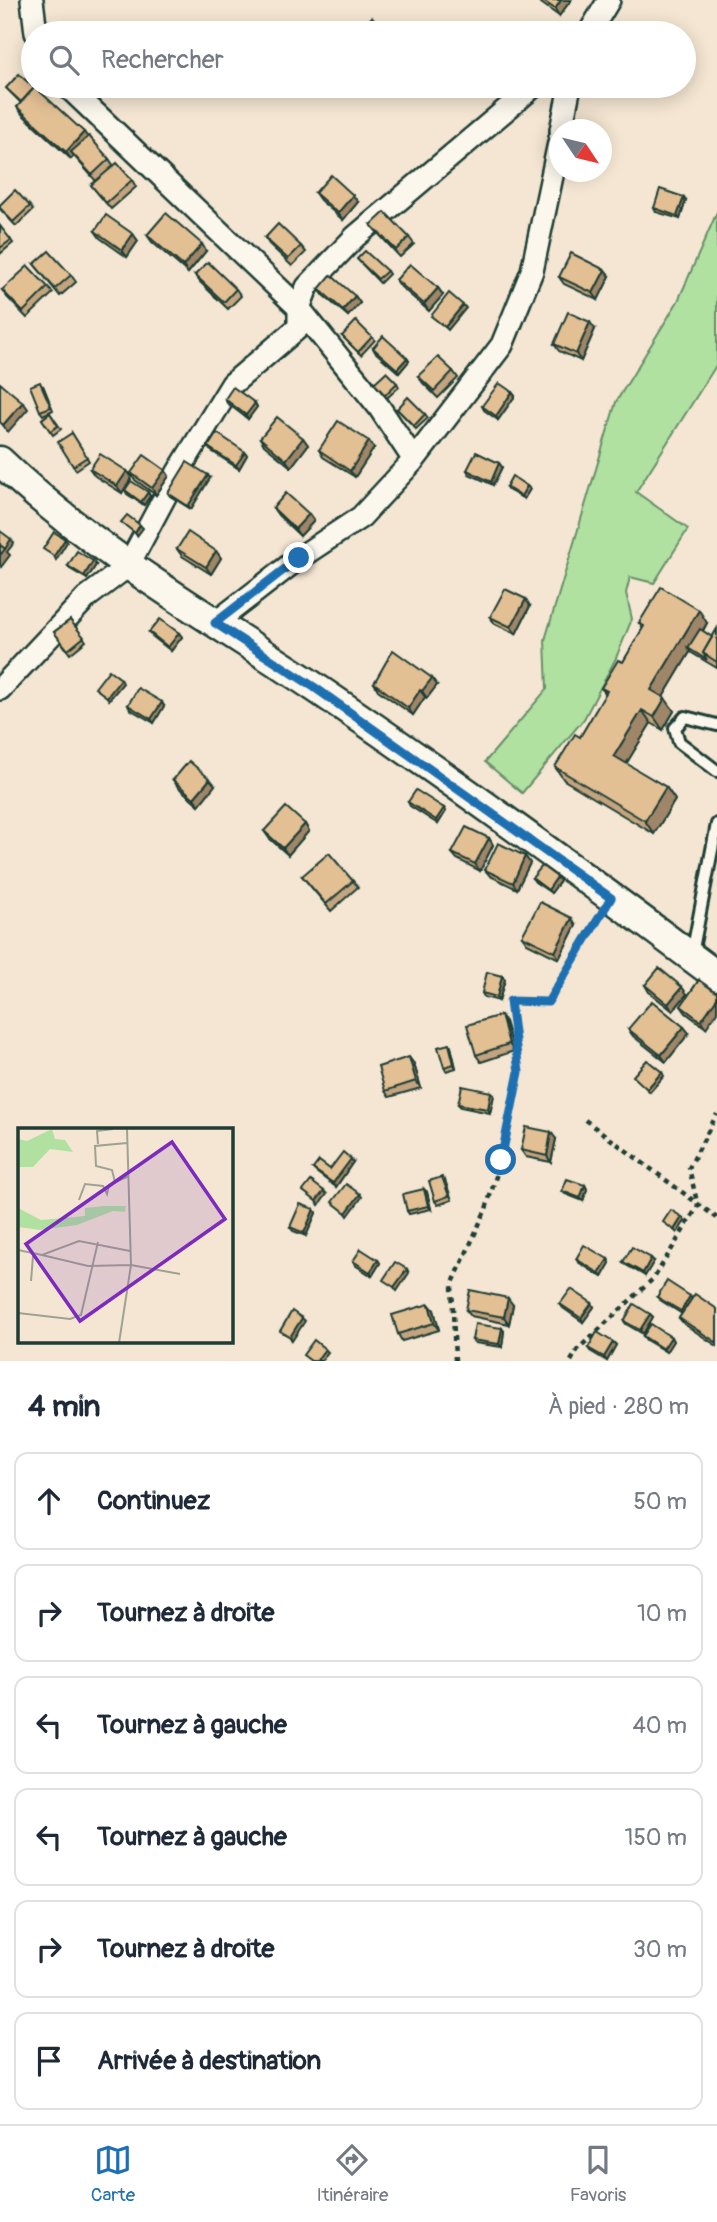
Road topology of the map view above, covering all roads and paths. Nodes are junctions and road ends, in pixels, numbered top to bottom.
1 (32, 0) edge
2 (609, 0) edge
3 (35, 21) edge
4 (596, 21) edge
5 (80, 98) edge
6 (520, 98) edge
7 (568, 98) edge
8 (563, 119) edge
9 (550, 182) edge
10 (299, 308) junction
11 (414, 460) junction
12 (0, 461) edge
13 (128, 566) junction
14 (215, 623) junction
15 (0, 689) edge
16 (717, 725) edge
17 (717, 771) edge
18 (717, 828) edge
19 (611, 898) junction
20 (691, 957) junction
21 (717, 976) edge
22 (717, 1114) edge
23 (585, 1120) dead end
24 (698, 1206) junction
25 (717, 1218) edge
26 (455, 1361) edge
27 (571, 1361) edge

1 - 3 street
2 - 4 street
5 - 10 street
6 - 10 street
7 - 8 street
9 - 11 street
10 - 11 street
10 - 13 street
11 - 14 street
12 - 13 main road
13 - 14 main road
13 - 15 street
14 - 19 main road
16 - 17 lane
18 - 20 lane
19 - 20 main road
19 - 26 path
20 - 21 main road
22 - 24 path
23 - 24 path
24 - 25 path
24 - 27 path

